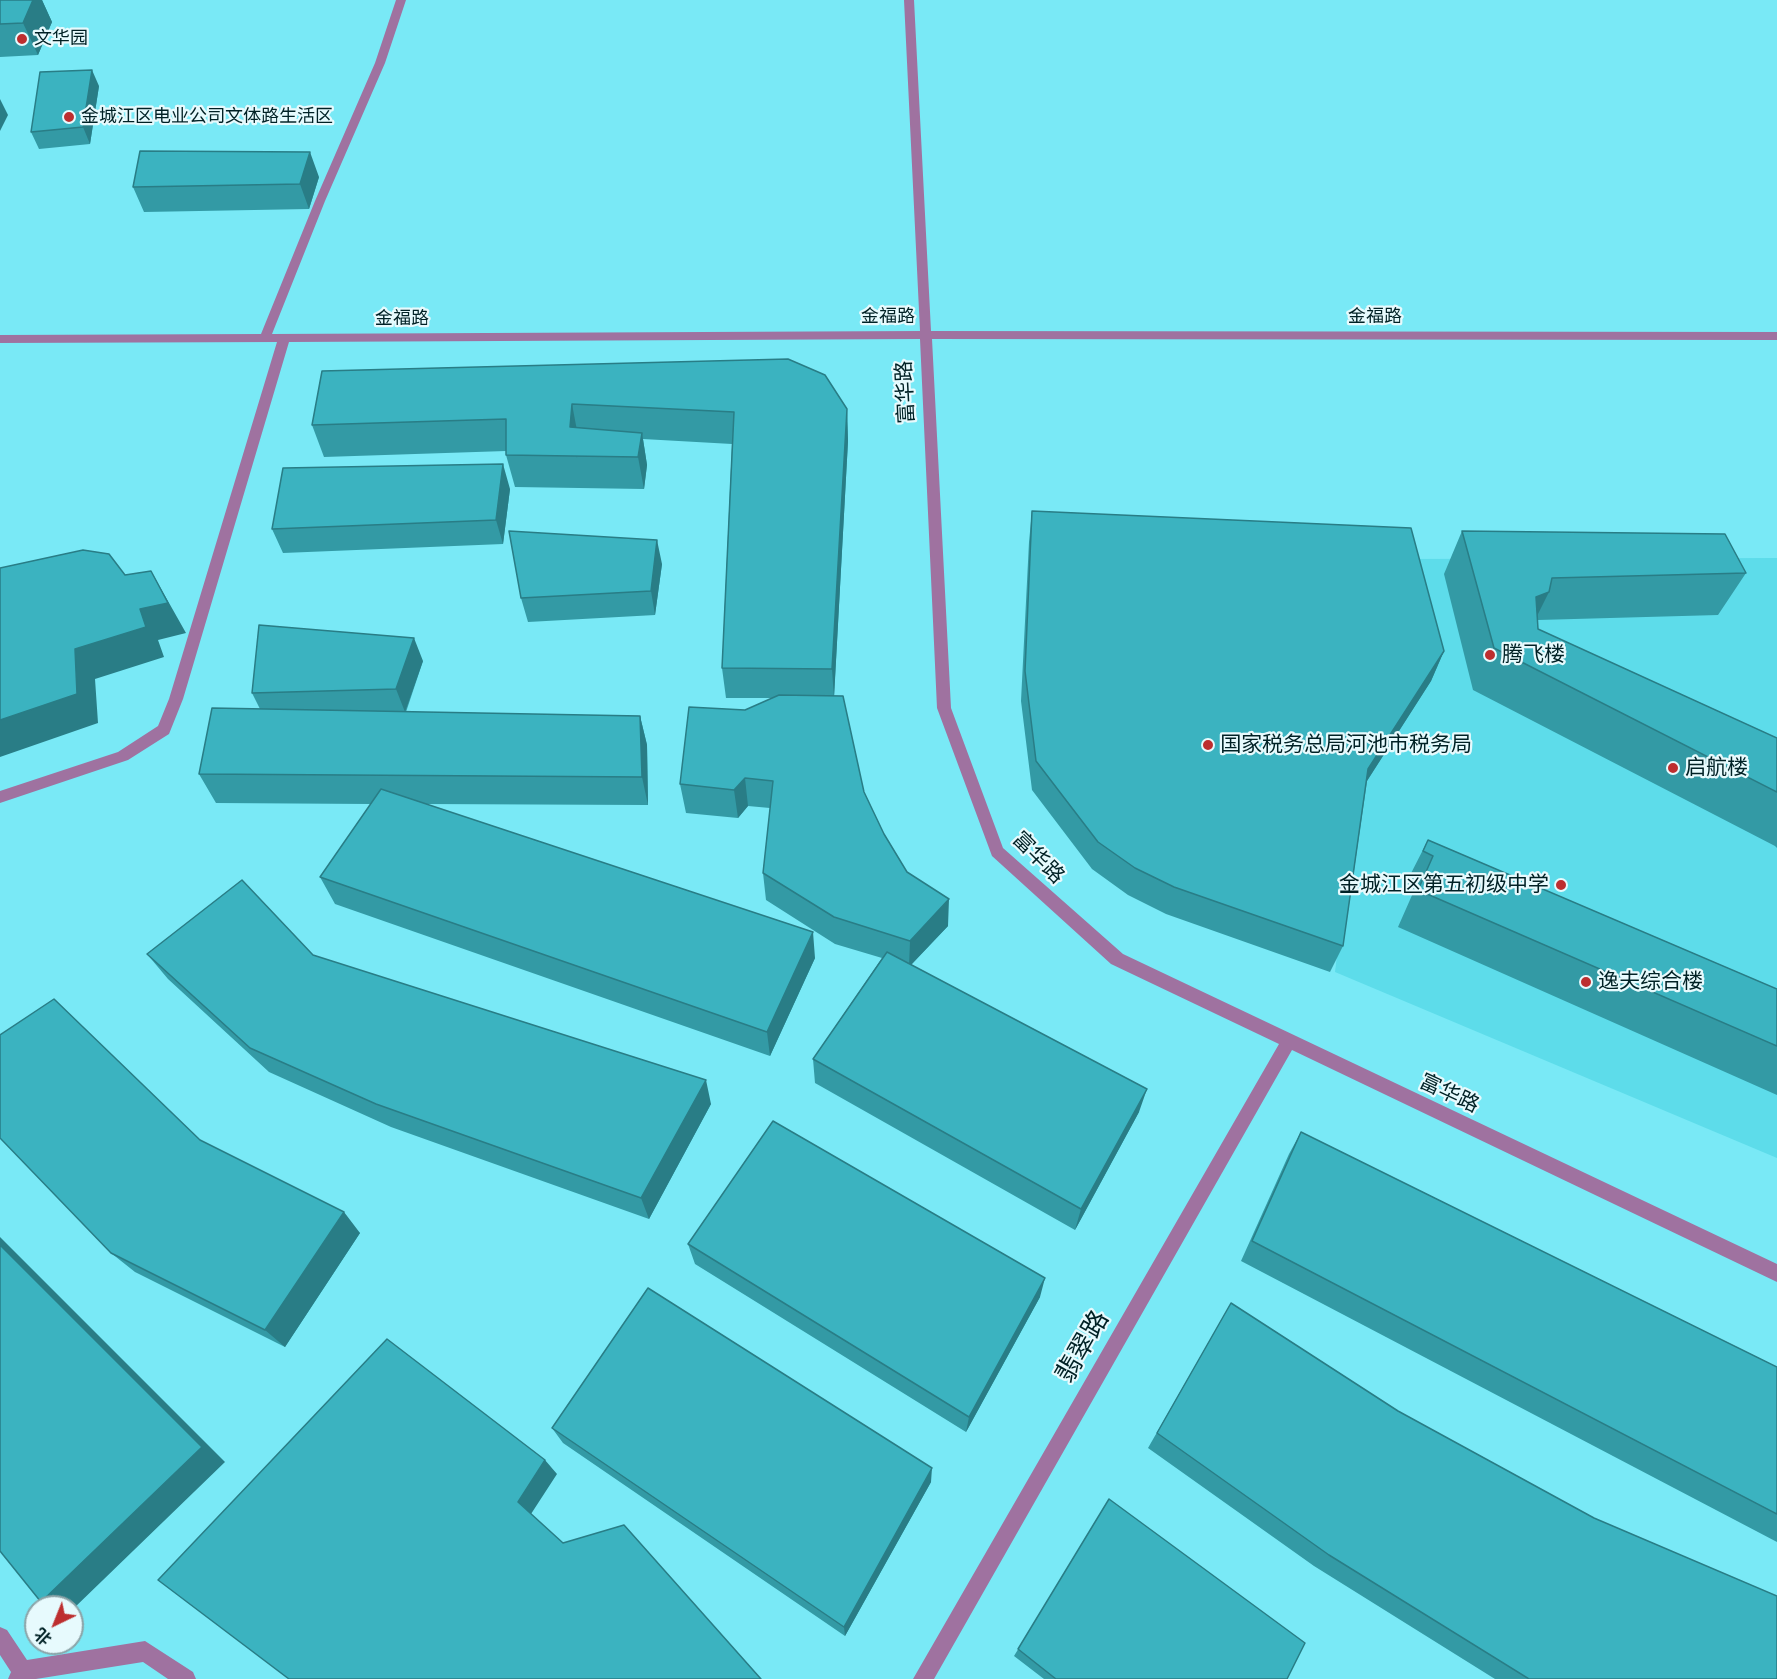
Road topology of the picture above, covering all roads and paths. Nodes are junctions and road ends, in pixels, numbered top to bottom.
1 (401, 0) edge
2 (909, 0) edge
3 (924, 335) junction
4 (1777, 336) edge
5 (265, 338) junction
6 (284, 338) junction
7 (0, 339) edge
8 (0, 797) edge
9 (1289, 1041) junction
10 (1777, 1273) edge
11 (0, 1637) edge
12 (20, 1675) edge
13 (186, 1679) edge
14 (923, 1679) edge

1 - 5 street
2 - 3 street, 富华路
3 - 4 street, 金福路
3 - 6 street, 金福路
3 - 9 street, 富华路
5 - 6 street, 金福路
5 - 7 street, 金福路
6 - 8 street
9 - 10 street, 富华路
9 - 14 street, 翡翠路
11 - 12 street
12 - 13 street

